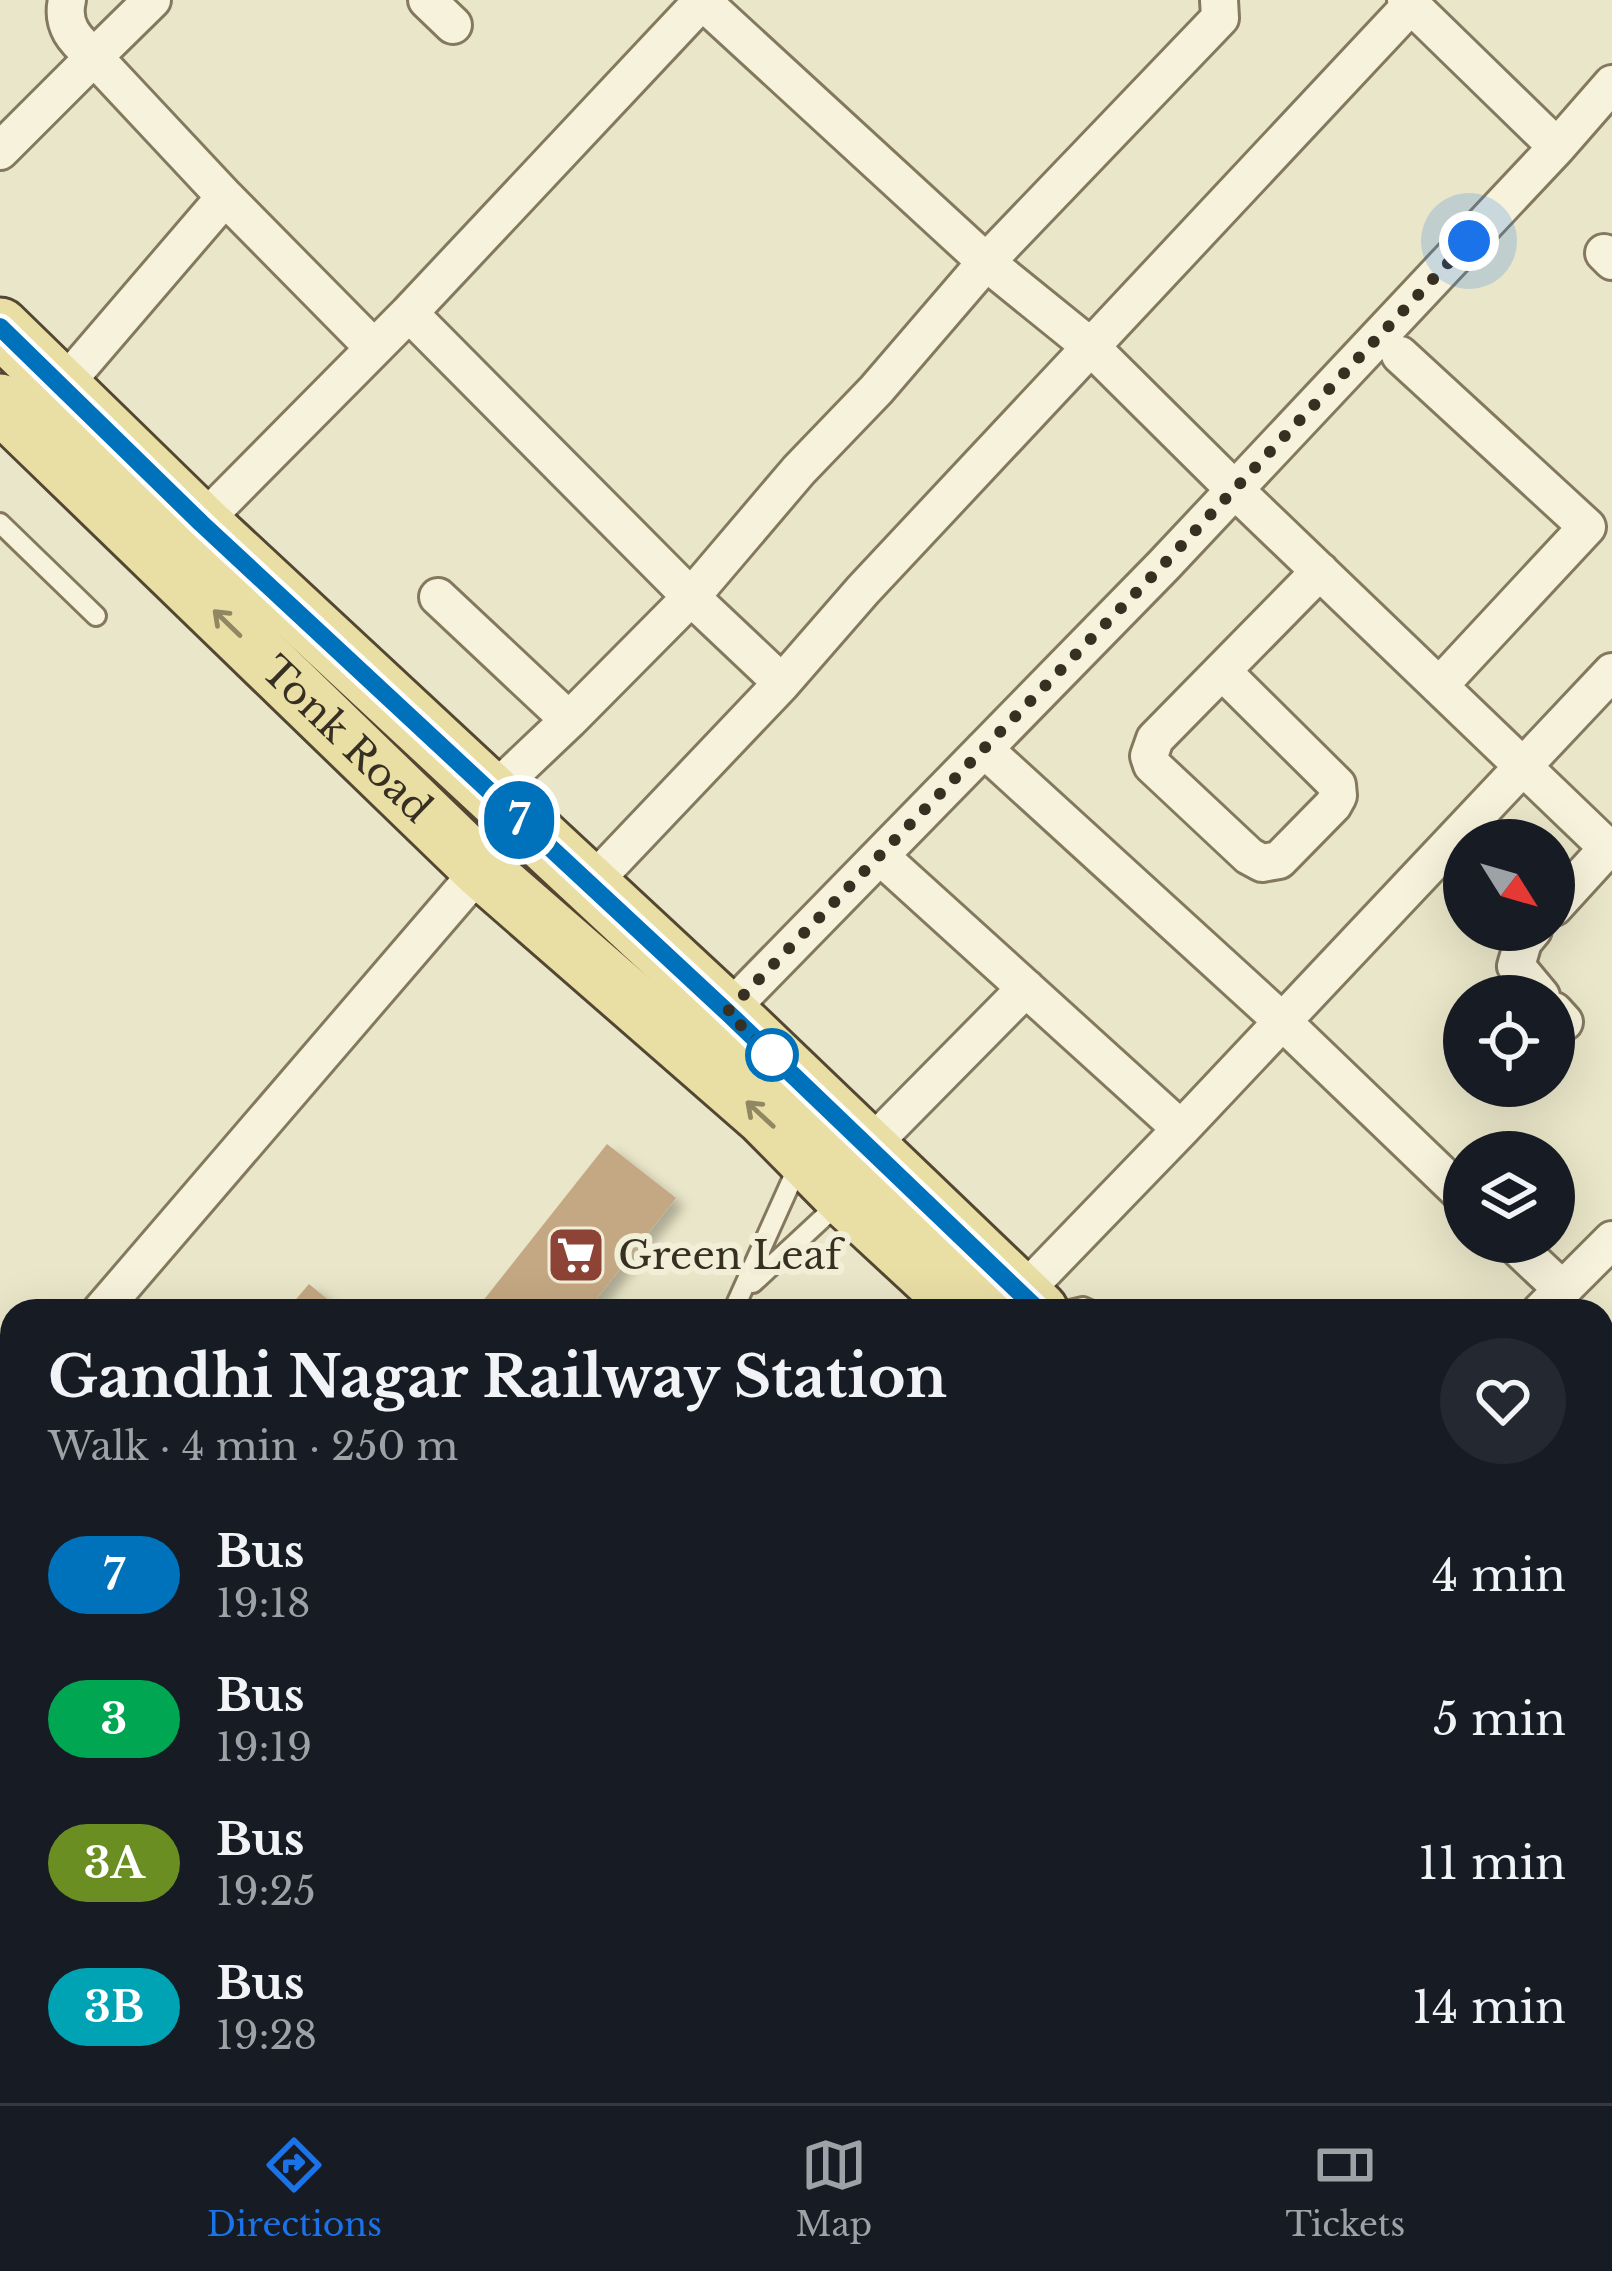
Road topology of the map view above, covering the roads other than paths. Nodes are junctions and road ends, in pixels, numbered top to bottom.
1 (67, 0) edge
2 (152, 0) edge
3 (702, 0) edge
4 (1219, 0) edge
5 (1409, 2) edge
6 (94, 57) junction
7 (1612, 84) edge
8 (1557, 147) junction
9 (0, 151) edge
10 (225, 196) junction
11 (986, 262) junction
12 (409, 314) junction
13 (0, 327) edge
14 (1091, 347) junction
15 (374, 349) junction
16 (1400, 355) dead end
17 (62, 387) junction
18 (0, 404) edge
19 (1235, 490) junction
20 (0, 523) edge
21 (201, 523) junction
22 (1320, 571) junction
23 (438, 597) dead end
24 (691, 597) junction
25 (96, 616) dead end
26 (1222, 671) junction
27 (1612, 671) edge
28 (782, 683) junction
29 (1439, 686) junction
30 (569, 720) junction
31 (984, 749) junction
32 (1522, 765) junction
33 (490, 794) junction
34 (1610, 850) edge
35 (880, 856) junction
36 (481, 869) junction
37 (590, 885) junction
38 (1575, 886) edge
39 (1025, 988) junction
40 (727, 1012) junction
41 (1282, 1022) junction
42 (1181, 1129) junction
43 (803, 1156) junction
44 (856, 1173) junction
45 (1443, 1176) edge
46 (1612, 1240) edge
47 (1526, 1263) edge
48 (745, 1290) junction
49 (111, 1299) edge
50 (740, 1299) edge
51 (957, 1299) edge
52 (1022, 1299) edge
53 (1040, 1299) edge
54 (1551, 1299) edge
55 (1553, 1299) edge

1 - 6 street
2 - 6 street
3 - 11 street
3 - 12 street
4 - 11 street
5 - 8 street
5 - 14 street
6 - 9 street
6 - 10 street
7 - 8 street
8 - 19 street
10 - 15 street
10 - 17 street
11 - 14 street
11 - 24 street
12 - 15 street
12 - 24 street
13 - 17 main road, Tonk Road
14 - 19 street
14 - 28 street
15 - 21 street
16 - 29 street
17 - 21 main road, Tonk Road
36 -> 18 main road, Tonk Road
19 - 22 street
19 - 31 street
20 - 25 lane
21 - 33 main road, Tonk Road
22 - 26 street
22 - 29 street
23 - 30 street
24 - 28 street
24 - 30 street
26 - 26 street
27 - 32 street
28 - 37 street
29 - 32 street
30 - 33 street
31 - 35 street
31 - 41 street
32 - 34 street
32 - 41 street
33 - 37 main road, Tonk Road
34 - 38 street
35 - 39 street
35 - 40 street
43 -> 36 main road, Tonk Road
36 - 49 street
37 - 40 main road, Tonk Road
39 - 42 street
39 - 44 street
40 - 44 main road, Tonk Road
41 - 42 street
41 - 45 street
42 - 53 street
43 - 44 main road, Tonk Road
43 - 48 lane
44 - 48 lane
44 - 51 main road, Tonk Road
44 - 52 main road, Tonk Road
46 - 55 street
47 - 54 street
48 - 50 lane

